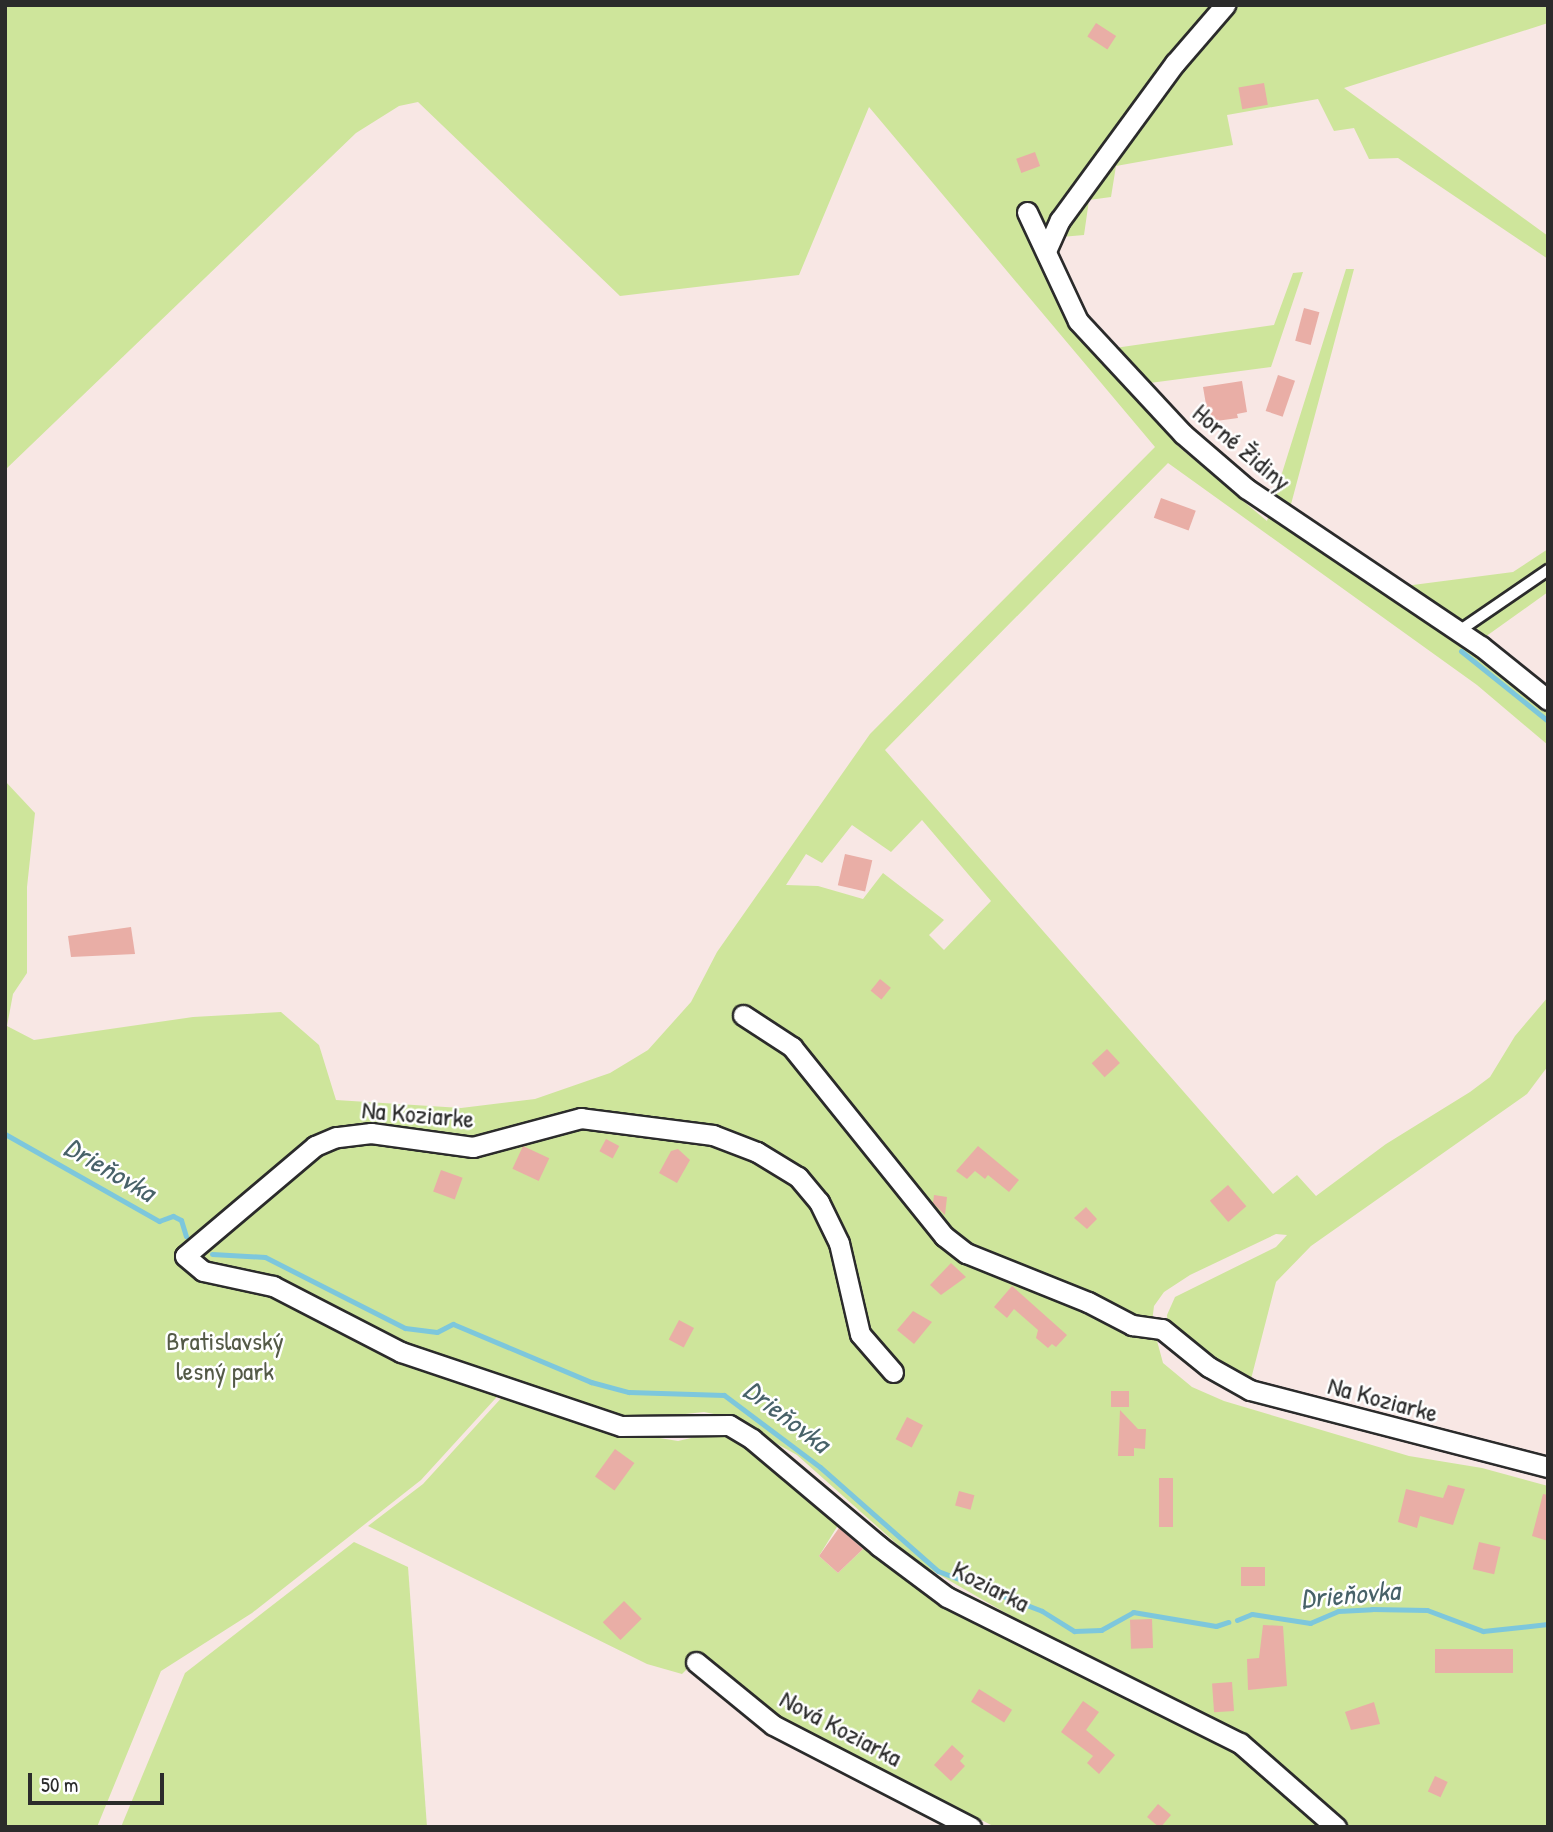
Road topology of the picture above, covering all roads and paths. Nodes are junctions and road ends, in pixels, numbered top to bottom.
1 (1225, 5) edge
2 (1027, 212) dead end
3 (1046, 251) junction
4 (1548, 570) edge
5 (1458, 631) junction
6 (1548, 700) edge
7 (743, 1015) dead end
8 (185, 1256) joint
9 (893, 1372) dead end
10 (1548, 1467) edge
11 (696, 1662) dead end
12 (971, 1827) edge
13 (1336, 1827) edge

1 - 3 street
2 - 3 street, Horné Židiny
3 - 5 street, Horné Židiny
4 - 5 lane
5 - 6 street, Horné Židiny
7 - 10 street, Na Koziarke
8 - 9 street, Na Koziarke
8 - 13 street, Koziarka
11 - 12 street, Nová Koziarka

